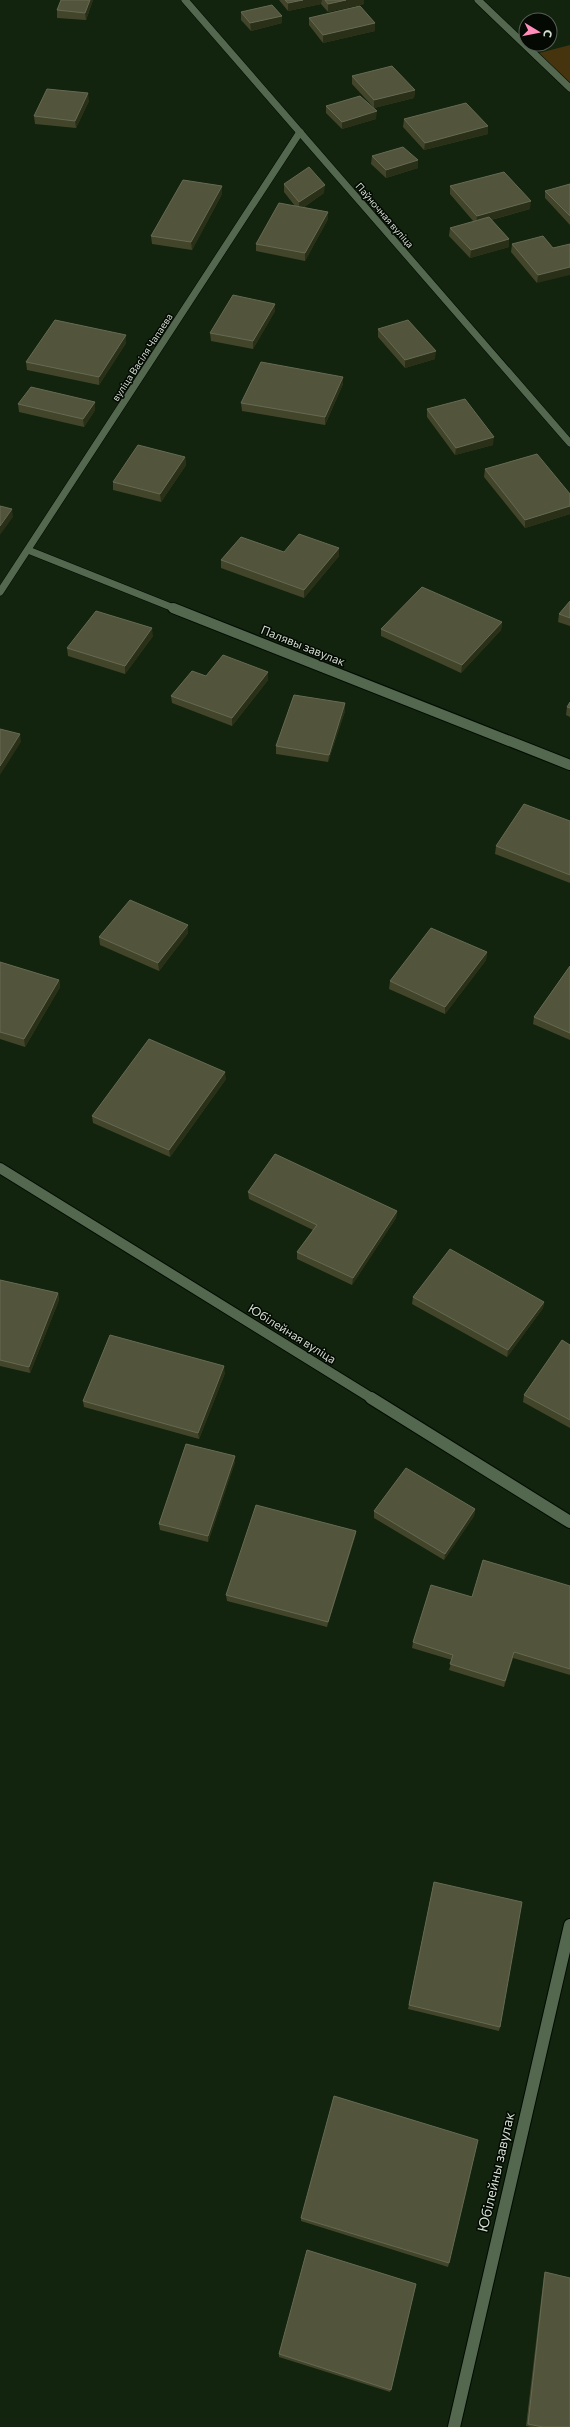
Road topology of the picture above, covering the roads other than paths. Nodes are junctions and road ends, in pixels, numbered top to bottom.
1 (185, 0) edge
2 (478, 0) edge
3 (570, 88) edge
4 (300, 132) junction
5 (570, 443) edge
6 (28, 550) junction
7 (0, 592) edge
8 (570, 765) edge
9 (0, 1168) edge
10 (570, 1522) edge
11 (570, 1925) edge
12 (454, 2427) edge

1 - 4 street, Паўночная вуліца
2 - 3 street
4 - 5 street, Паўночная вуліца
4 - 6 street, вуліца Васіля Чапаева
6 - 7 street, вуліца Васіля Чапаева
6 - 8 street, Палявы завулак
9 - 10 street, Юбілейная вуліца
11 - 12 street, Юбілейны завулак

